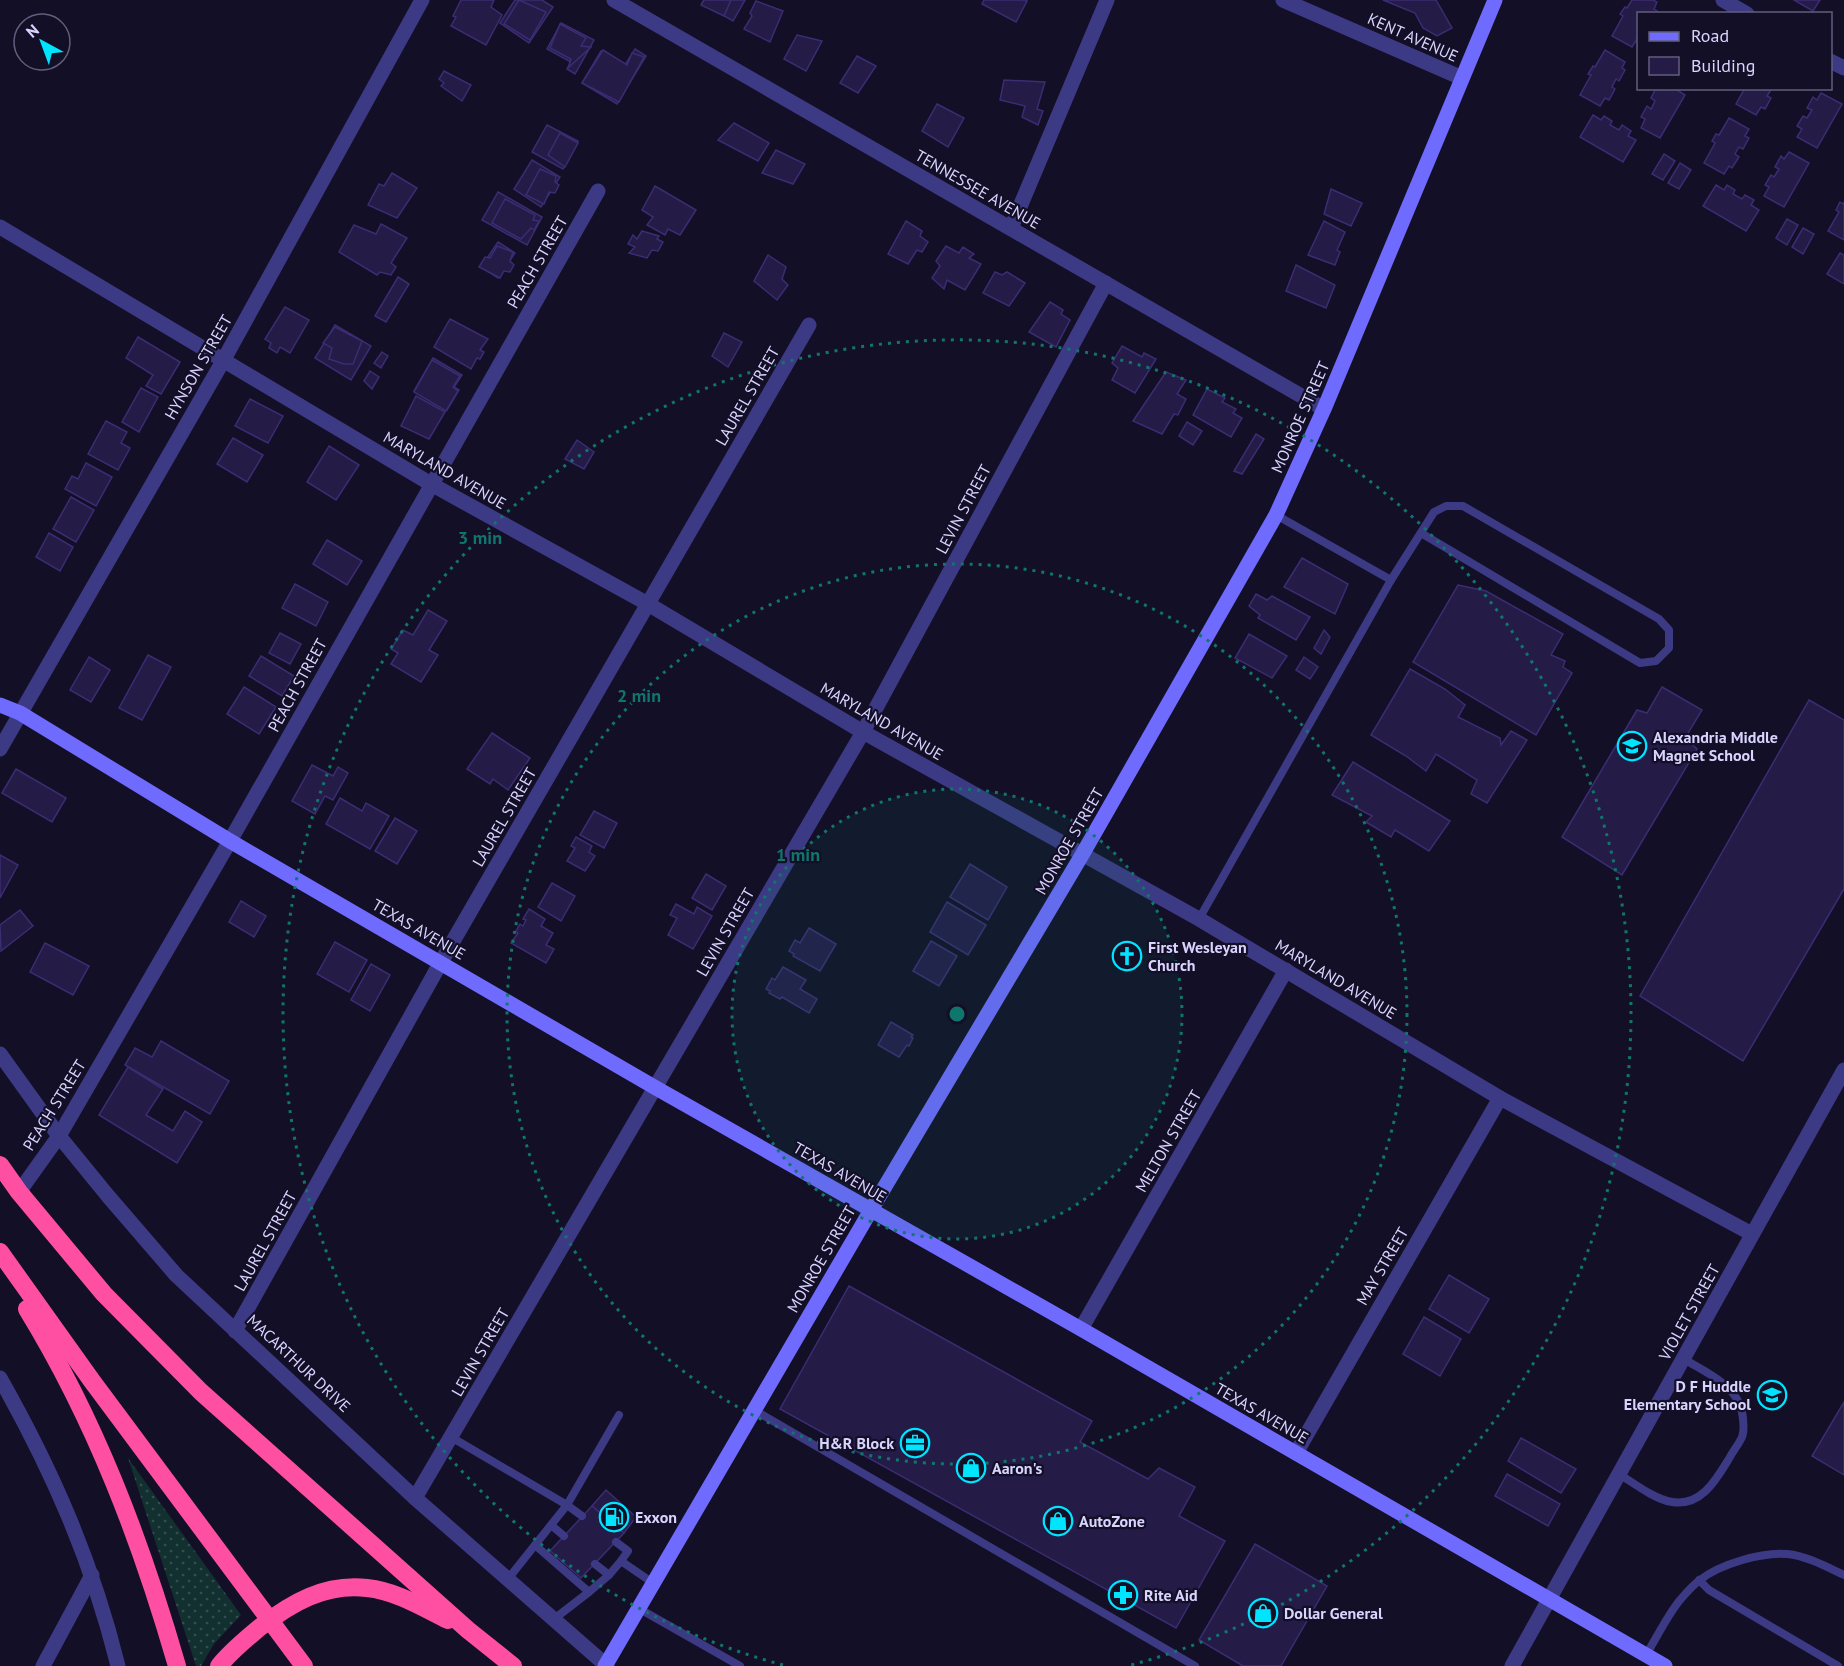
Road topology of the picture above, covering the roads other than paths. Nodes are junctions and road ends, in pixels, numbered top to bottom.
1 (422, 0) edge
2 (614, 0) edge
3 (1107, 0) edge
4 (1282, 0) edge
5 (1495, 0) edge
6 (1723, 0) edge
7 (1744, 12) edge
8 (1462, 78) junction
9 (598, 190) dead end
10 (0, 227) edge
11 (1011, 228) junction
12 (1106, 283) junction
13 (809, 325) dead end
14 (223, 361) junction
15 (1324, 408) junction
16 (431, 484) junction
17 (1276, 515) junction
18 (1421, 533) junction
19 (1391, 580) junction
20 (648, 604) junction
21 (0, 705) edge
22 (20, 713) junction
23 (863, 732) junction
24 (0, 749) edge
25 (230, 841) junction
26 (1082, 855) junction
27 (1199, 919) junction
28 (441, 962) junction
29 (1286, 970) junction
30 (0, 1054) edge
31 (1844, 1070) edge
32 (656, 1088) junction
33 (1500, 1098) junction
34 (59, 1136) junction
35 (0, 1165) edge
36 (19, 1192) junction
37 (871, 1210) junction
38 (1752, 1234) junction
39 (0, 1252) edge
40 (0, 1264) edge
41 (1081, 1329) junction
42 (235, 1331) junction
43 (1684, 1359) junction
44 (0, 1378) edge
45 (754, 1410) junction
46 (619, 1415) dead end
47 (451, 1437) junction
48 (1296, 1453) junction
49 (1620, 1474) junction
50 (416, 1498) junction
51 (567, 1505) junction
52 (582, 1516) dead end
53 (551, 1525) junction
54 (564, 1536) dead end
55 (616, 1542) dead end
56 (535, 1545) junction
57 (621, 1561) junction
58 (595, 1564) dead end
59 (92, 1575) junction
60 (609, 1575) junction
61 (1844, 1575) edge
62 (508, 1579) junction
63 (1699, 1580) junction
64 (653, 1583) junction
65 (589, 1593) junction
66 (1550, 1600) junction
67 (638, 1608) junction
68 (554, 1619) junction
69 (269, 1620) junction
70 (468, 1630) junction
71 (1646, 1655) junction
72 (606, 1665) edge
73 (43, 1666) edge
74 (118, 1666) edge
75 (177, 1666) edge
76 (219, 1666) edge
77 (304, 1666) edge
78 (513, 1666) edge
79 (740, 1666) edge
80 (1195, 1666) edge
81 (1512, 1666) edge
82 (1665, 1666) edge
83 (1838, 1666) edge

1 - 14 street, HYNSON STREET
2 - 11 street, TENNESSEE AVENUE
3 - 11 street
4 - 8 street, KENT AVENUE
5 - 8 street, MONROE STREET
6 - 7 street
8 - 15 street, MONROE STREET
9 - 16 street, PEACH STREET
10 - 14 street, MARYLAND AVENUE
11 - 12 street, TENNESSEE AVENUE
12 - 15 street, TENNESSEE AVENUE
12 - 23 street, LEVIN STREET
13 - 20 street, LAUREL STREET
14 - 16 street, MARYLAND AVENUE
14 - 22 street, HYNSON STREET
15 - 17 street, MONROE STREET
16 - 20 street, MARYLAND AVENUE
16 - 25 street, PEACH STREET
17 - 19 lane
17 - 26 street, MONROE STREET
18 - 18 lane
18 - 19 lane
19 - 27 lane
20 - 23 street, MARYLAND AVENUE
20 - 28 street, LAUREL STREET
21 - 22 street, TEXAS AVENUE
22 - 24 street, HYNSON STREET
22 - 25 street, TEXAS AVENUE
23 - 26 street, MARYLAND AVENUE
23 - 32 street, LEVIN STREET
25 - 28 street, TEXAS AVENUE
25 - 34 street, PEACH STREET
26 - 27 street, MARYLAND AVENUE
26 - 37 street, MONROE STREET
27 - 29 street, MARYLAND AVENUE
28 - 32 street, TEXAS AVENUE
28 - 42 street, LAUREL STREET
29 - 33 street, MARYLAND AVENUE
29 - 41 street, MELTON STREET
30 - 34 street, MACARTHUR DRIVE
31 - 38 street, VIOLET STREET
32 - 37 street, TEXAS AVENUE
32 - 47 street, LEVIN STREET
33 - 38 street, MARYLAND AVENUE
33 - 48 street, MAY STREET
34 - 36 street, PEACH STREET
34 - 42 street, MACARTHUR DRIVE
35 - 36 highway
36 - 70 highway
37 - 41 street, TEXAS AVENUE
37 - 45 street, MONROE STREET
38 - 43 street, VIOLET STREET
39 - 69 highway
40 - 75 highway
41 - 48 street, TEXAS AVENUE
42 - 50 street, MACARTHUR DRIVE
43 - 49 street, VIOLET STREET
43 - 49 lane
44 - 59 street
45 - 64 street, MONROE STREET
45 - 80 lane
46 - 51 lane
47 - 50 street, LEVIN STREET
47 - 51 lane
48 - 66 street, TEXAS AVENUE
49 - 66 street, VIOLET STREET
50 - 62 street, MACARTHUR DRIVE
51 - 52 lane
51 - 53 lane
53 - 54 lane
53 - 56 lane
55 - 57 lane
56 - 62 lane
56 - 65 lane
57 - 60 lane
57 - 64 lane
58 - 60 lane
59 - 73 street
59 - 74 street
60 - 65 lane
61 - 63 lane
62 - 68 street, MACARTHUR DRIVE
63 - 71 lane
63 - 83 lane
64 - 67 street, MONROE STREET
65 - 68 lane
66 - 71 street, TEXAS AVENUE
66 - 81 street, VIOLET STREET
67 - 72 street, MONROE STREET
67 - 79 lane
68 - 72 street, MACARTHUR DRIVE
69 - 70 highway
69 - 76 highway
69 - 77 highway
70 - 78 highway
71 - 82 street, TEXAS AVENUE

